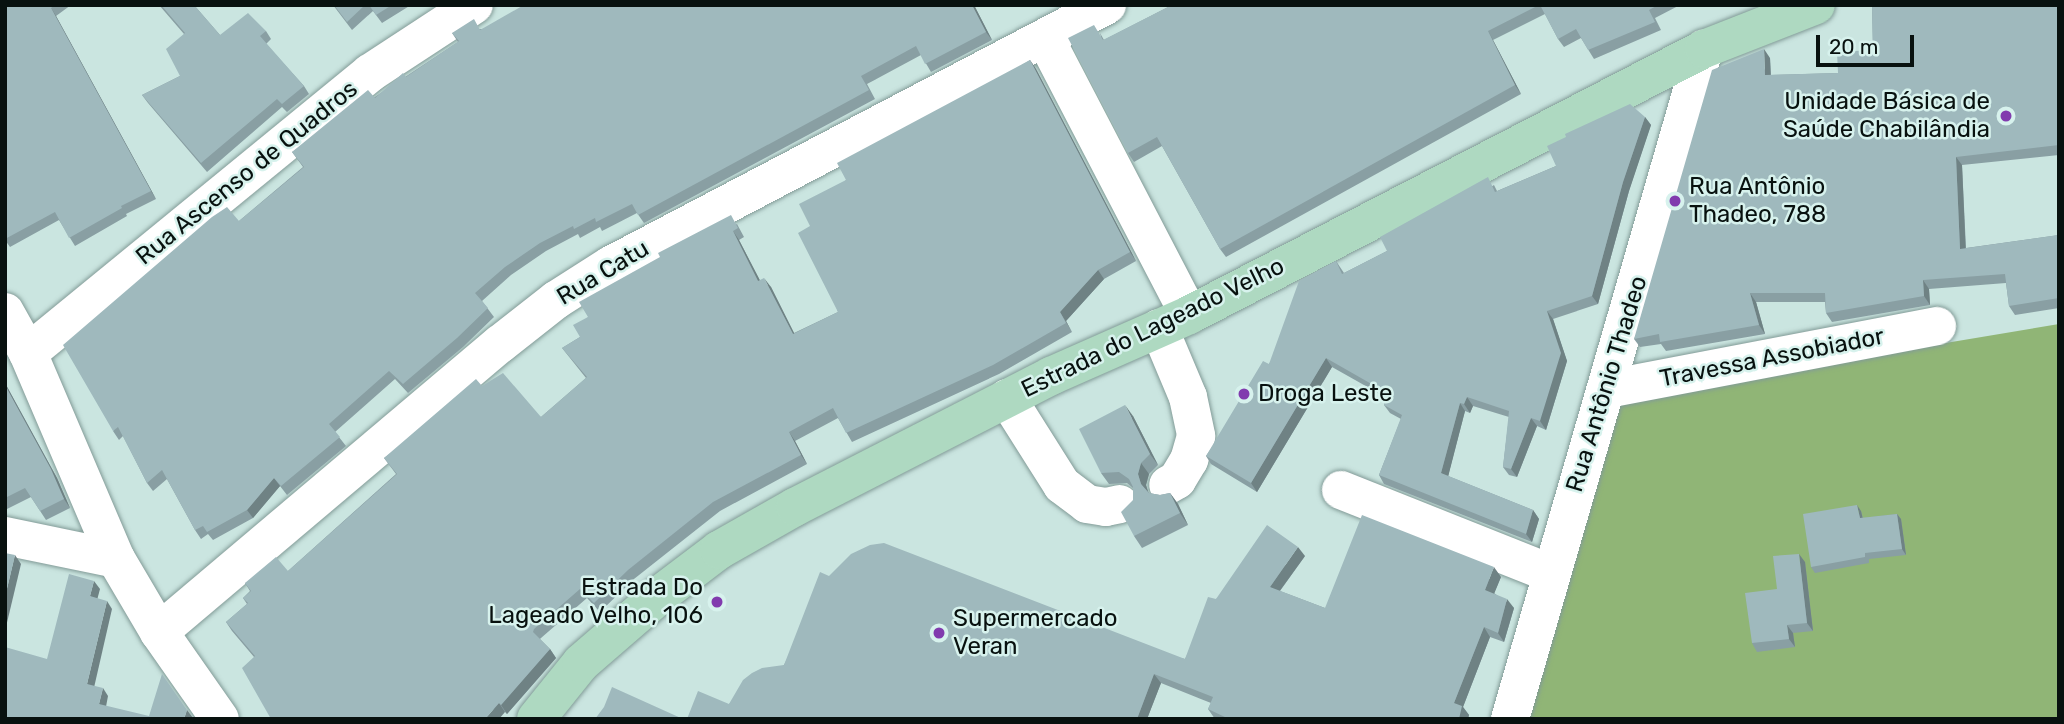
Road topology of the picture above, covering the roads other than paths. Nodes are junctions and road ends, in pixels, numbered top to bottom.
1 (474, 5) edge
2 (1107, 5) edge
3 (1816, 5) edge
4 (1045, 38) junction
5 (1704, 48) junction
6 (5, 312) edge
7 (1174, 322) junction
8 (1937, 326) dead end
9 (29, 353) junction
10 (1606, 389) junction
11 (1007, 398) junction
12 (1168, 485) dead end
13 (1341, 490) dead end
14 (1120, 504) dead end
15 (5, 536) edge
16 (116, 559) junction
17 (1550, 573) junction
18 (159, 632) junction
19 (220, 719) edge
20 (536, 719) edge
21 (1510, 719) edge

1 - 9 street, Rua Ascenso de Quadros
2 - 4 street, Rua Catu
3 - 5 main road, Estrada do Lageado Velho
4 - 7 street
4 - 18 street, Rua Catu
5 - 7 main road, Estrada do Lageado Velho
5 - 10 street, Rua Antônio Thadeo
6 - 9 street
7 - 11 main road, Estrada do Lageado Velho
7 - 12 street
8 - 10 street, Travessa Assobiador
9 - 16 street
10 - 17 street, Rua Antônio Thadeo
11 - 14 street
11 - 20 main road, Estrada do Lageado Velho
13 - 17 street
15 - 16 street
16 - 18 street
17 - 21 street, Rua Antônio Thadeo
18 - 19 street

